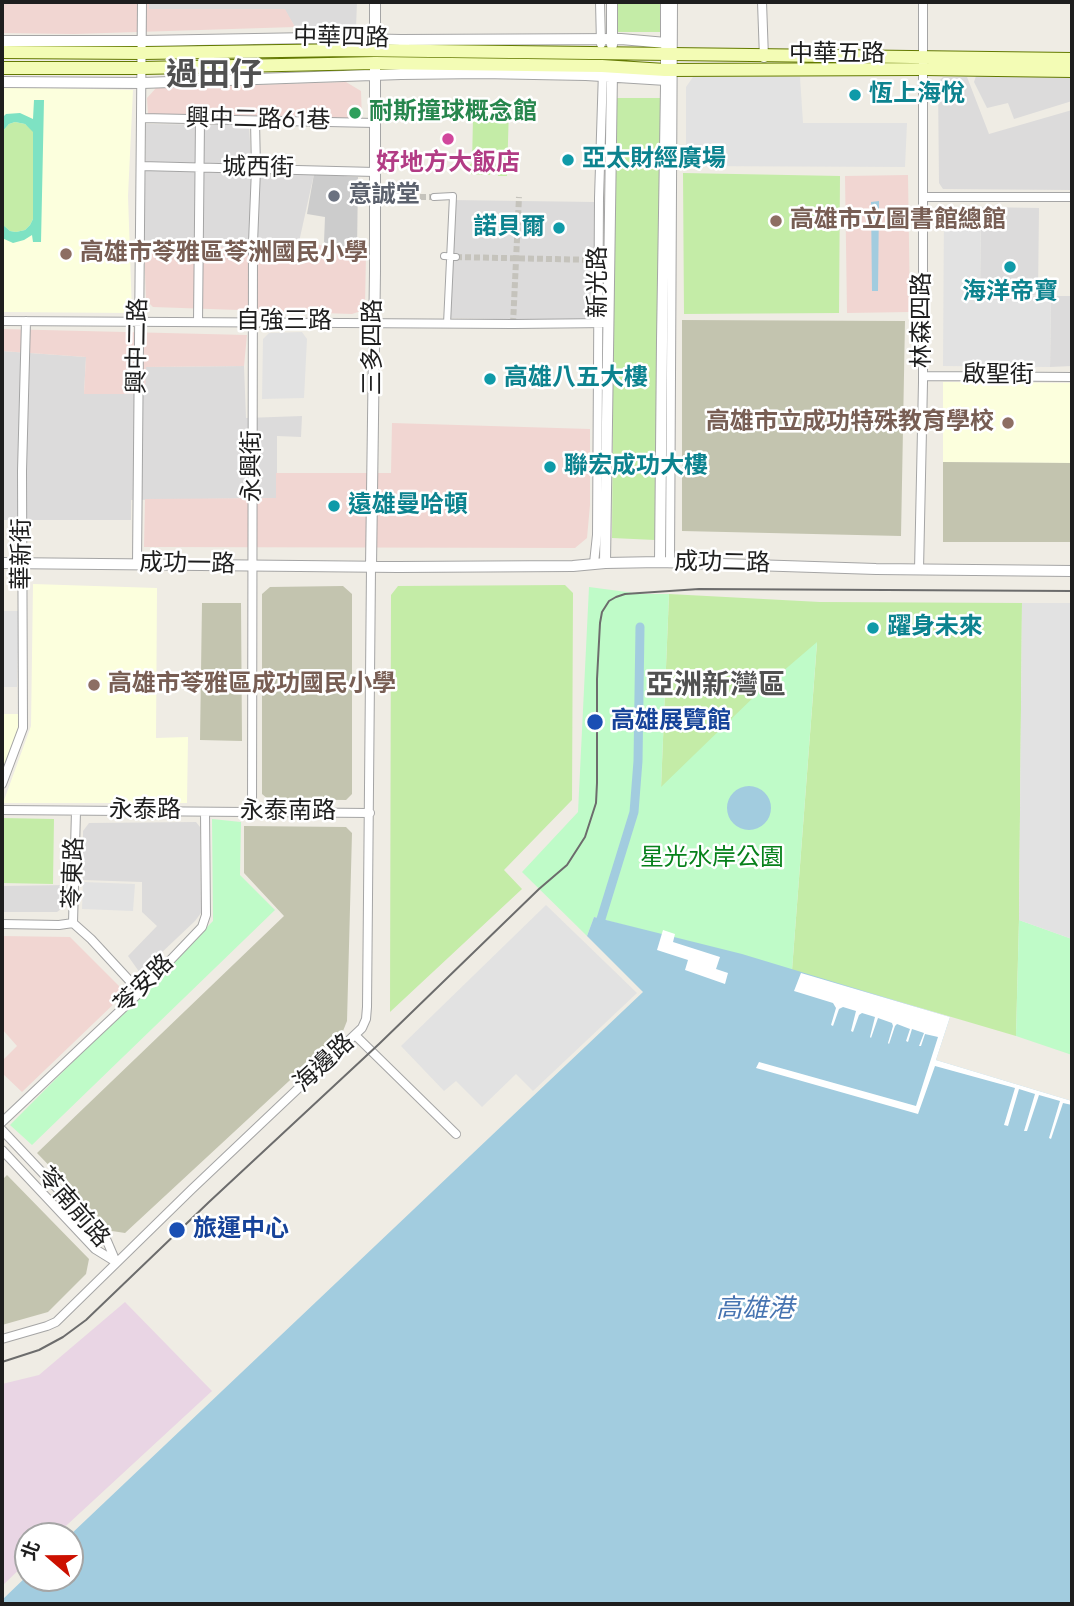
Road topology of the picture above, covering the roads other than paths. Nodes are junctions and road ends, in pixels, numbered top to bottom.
1 (142, 2) edge
2 (375, 2) edge
3 (600, 2) edge
4 (612, 2) edge
5 (666, 2) edge
6 (673, 2) edge
7 (762, 2) edge
8 (923, 2) edge
9 (612, 38) junction
10 (600, 39) junction
11 (2, 41) edge
12 (142, 47) junction
13 (668, 50) junction
14 (2, 52) edge
15 (764, 55) junction
16 (923, 56) junction
17 (375, 57) junction
18 (1072, 58) edge
19 (607, 66) junction
20 (2, 68) edge
21 (142, 68) junction
22 (765, 69) junction
23 (923, 69) junction
24 (1072, 71) edge
25 (668, 73) junction
26 (2, 82) edge
27 (142, 83) junction
28 (142, 118) junction
29 (200, 120) junction
30 (255, 121) junction
31 (375, 123) junction
32 (141, 166) junction
33 (200, 167) junction
34 (256, 169) junction
35 (375, 172) junction
36 (375, 196) junction
37 (411, 197) tunnel mouth
38 (434, 197) tunnel mouth
39 (923, 197) junction
40 (1072, 197) edge
41 (2, 321) edge
42 (26, 321) junction
43 (140, 321) junction
44 (198, 322) junction
45 (254, 322) junction
46 (374, 323) junction
47 (604, 323) junction
48 (447, 324) junction
49 (923, 376) junction
50 (1072, 377) edge
51 (665, 562) junction
52 (2, 563) edge
53 (23, 563) junction
54 (600, 563) junction
55 (137, 565) junction
56 (253, 566) junction
57 (372, 567) junction
58 (919, 570) junction
59 (1072, 571) edge
60 (2, 784) edge
61 (2, 810) edge
62 (76, 811) junction
63 (205, 812) junction
64 (252, 812) junction
65 (370, 813) junction
66 (73, 923) junction
67 (2, 925) edge
68 (139, 992) junction
69 (356, 1036) junction
70 (2, 1122) edge
71 (2, 1130) edge
72 (456, 1134) dead end
73 (2, 1150) edge
74 (116, 1262) junction
75 (2, 1339) edge

1 - 12 street, 興中二路
2 - 17 street, 三多四路
3 - 10 street, 新光路
4 - 9 street, 新光路
5 - 13 street
6 - 13 street
7 - 15 street
8 - 16 street
9 - 10 street, 中華四路
9 - 13 street, 中華四路
9 - 19 street, 新光路
10 - 17 street, 中華四路
10 - 19 street, 新光路
11 - 12 street, 中華四路
12 - 14 main road, 中華四路
12 - 17 main road, 中華四路
12 - 21 street, 興中二路
13 - 15 main road, 中華五路
13 - 19 main road, 中華五路
13 - 25 street
15 - 16 main road, 中華五路
15 - 22 street
16 - 18 main road, 中華五路
16 - 23 street, 林森四路
17 - 19 main road, 中華四路
17 - 21 main road, 中華四路
17 - 27 street, 中華四路
17 - 31 street, 三多四路
19 - 25 main road, 中華五路
19 - 47 street, 新光路
20 - 21 main road, 中華四路
21 - 27 street, 興中二路
22 - 23 main road, 中華五路
22 - 25 main road, 中華五路
23 - 24 main road, 中華五路
23 - 39 street, 林森四路
25 - 51 street
26 - 27 street, 中華四路
27 - 28 street, 興中二路
28 - 29 street, 興中二路61巷
28 - 32 street, 興中二路
29 - 30 street, 興中二路61巷
29 - 33 street
30 - 31 street, 興中二路61巷
30 - 34 street, 永興街
31 - 35 street, 三多四路
32 - 33 street, 城西街
32 - 43 street, 興中二路
33 - 34 street, 城西街
33 - 44 street
34 - 35 street, 城西街
34 - 45 street, 永興街
35 - 36 street, 三多四路
36 - 37 street
36 - 46 street, 三多四路
38 - 48 street
39 - 40 street
39 - 49 street, 林森四路
41 - 42 street, 自強三路
42 - 43 street, 自強三路
42 - 53 street, 華新街
43 - 44 street, 自強三路
43 - 55 street, 興中二路
44 - 45 street, 自強三路
45 - 46 street, 自強三路
45 - 56 street, 永興街
46 - 48 street, 自強三路
46 - 57 street, 三多四路
47 - 48 street, 自強三路
47 - 54 street, 新光路
49 - 50 street, 啟聖街
49 - 58 street, 林森四路
51 - 54 street, 成功二路
51 - 58 street, 成功二路
52 - 53 street, 成功一路
53 - 55 street, 成功一路
53 - 60 street, 華新街
54 - 57 street, 成功二路
55 - 56 street, 成功一路
56 - 57 street, 成功一路
56 - 64 street, 永興街
57 - 65 street, 海邊路
58 - 59 street, 成功二路
61 - 62 street, 永泰路
62 - 63 street, 永泰路
62 - 66 street, 苓東路
63 - 64 street, 永泰南路
63 - 68 street, 苓安路
64 - 65 street, 永泰南路
65 - 69 street, 海邊路
66 - 67 street
66 - 68 street, 苓東路
68 - 70 street, 苓安路
69 - 72 street
69 - 74 street, 海邊路
71 - 74 street, 苓南前路
73 - 74 street, 苓南前路
74 - 75 street, 海邊路

